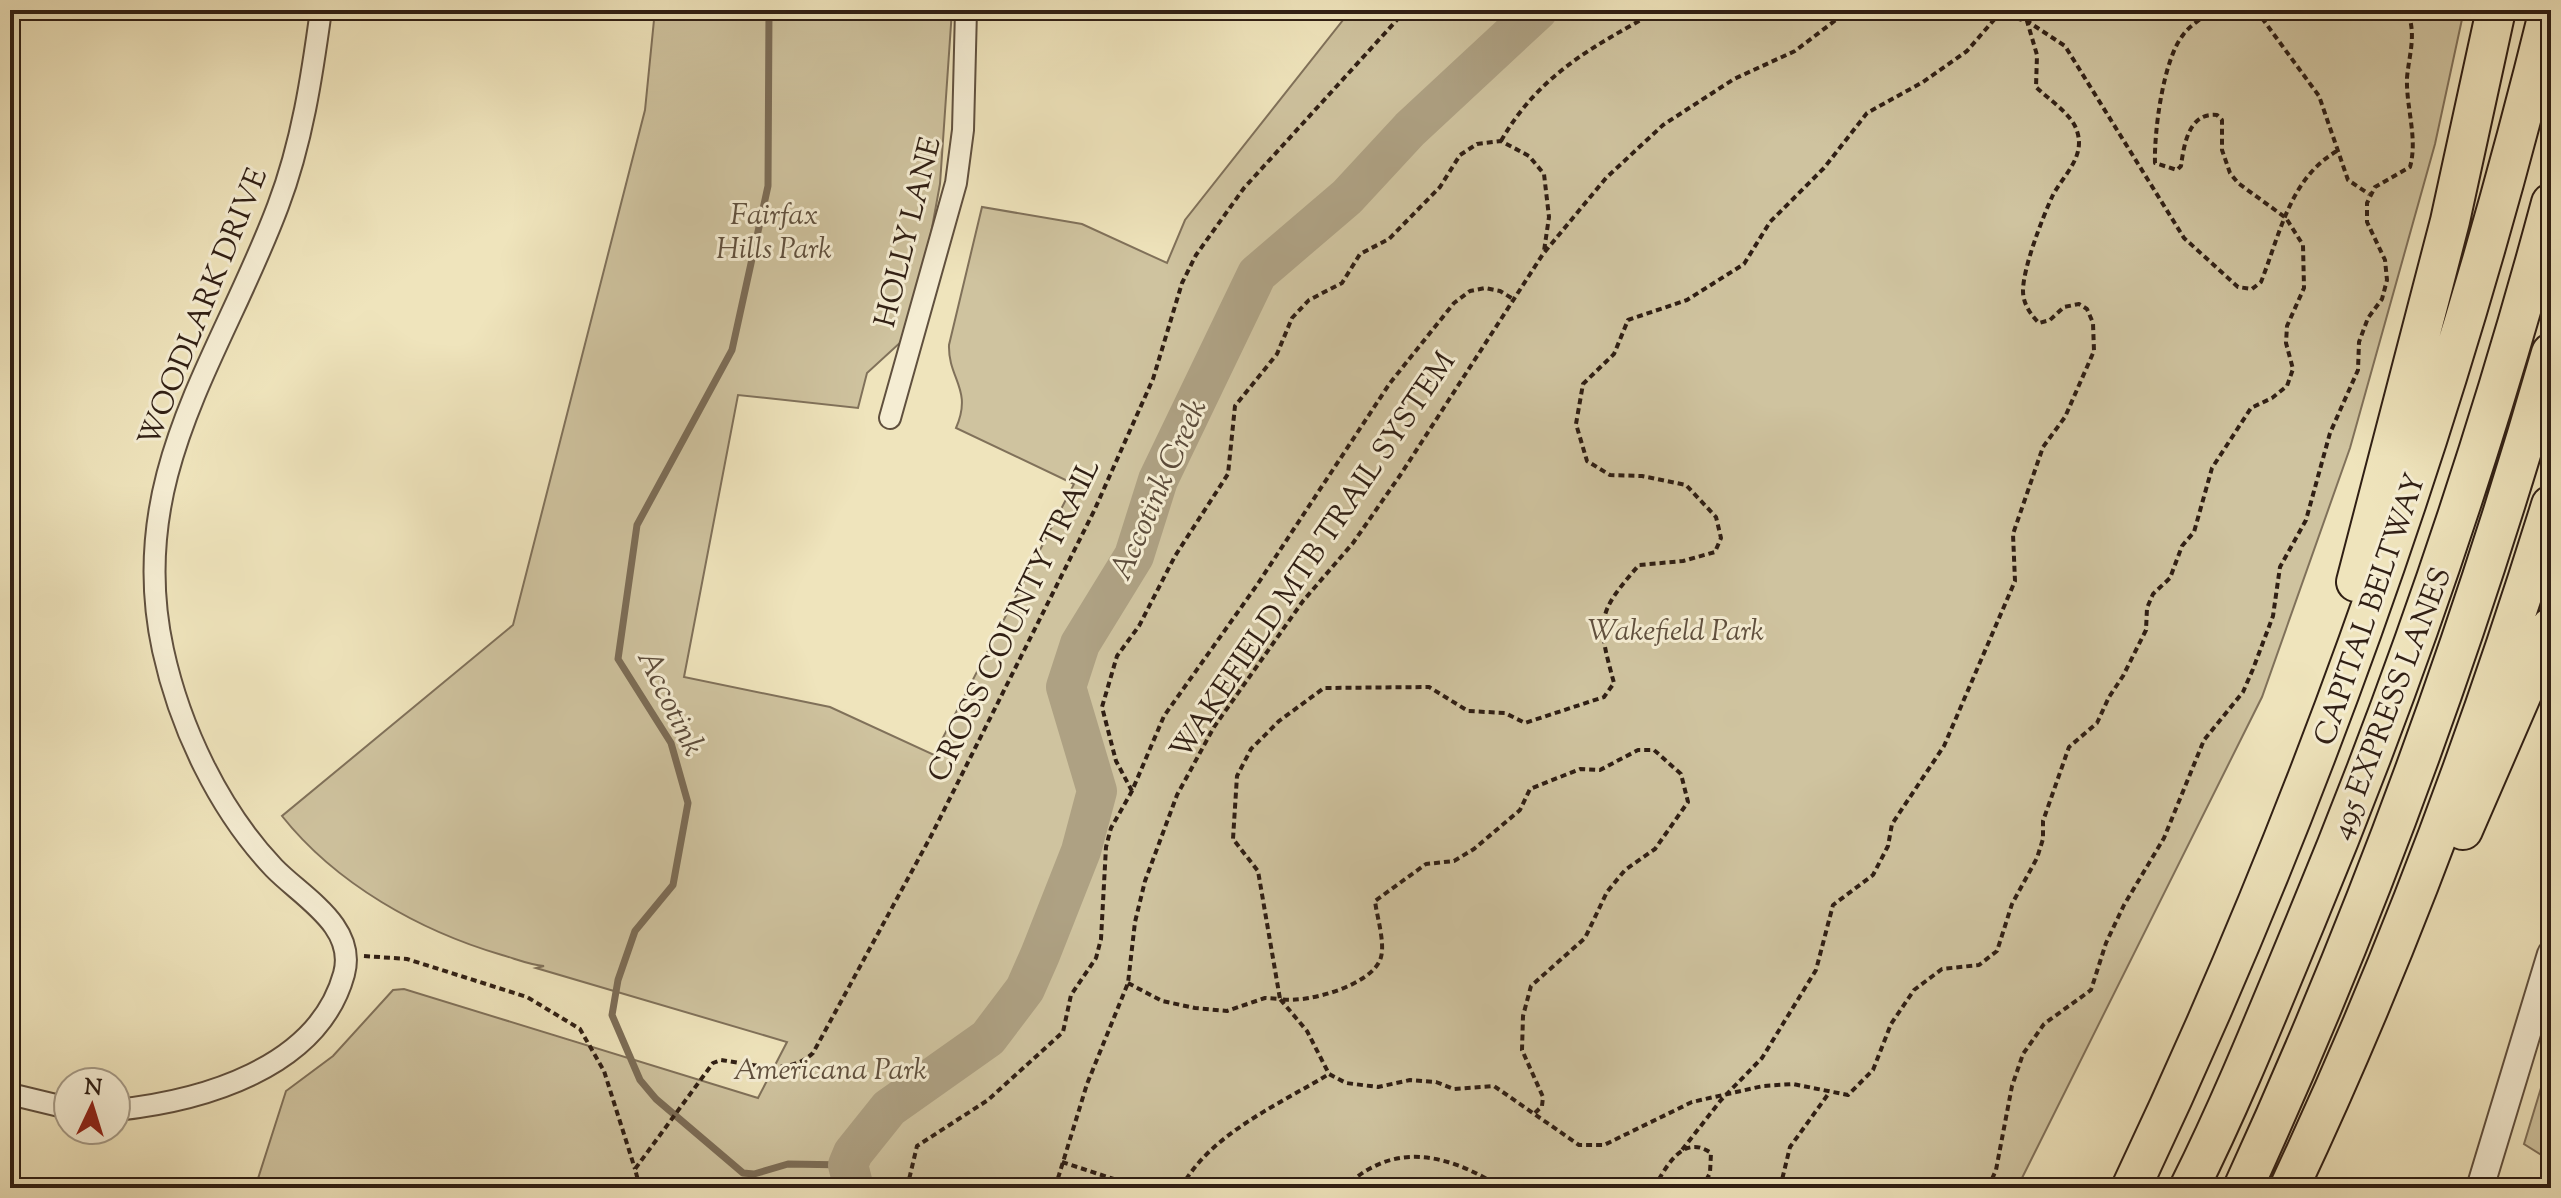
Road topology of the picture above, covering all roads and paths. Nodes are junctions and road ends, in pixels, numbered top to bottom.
1 (321, 10) edge
2 (966, 10) edge
3 (1406, 10) edge
4 (1659, 10) edge
5 (1849, 10) edge
6 (2024, 10) edge
7 (2211, 10) edge
8 (2256, 10) edge
9 (2282, 10) edge
10 (2298, 10) edge
11 (2407, 10) edge
12 (2496, 10) edge
13 (2549, 10) edge
14 (2027, 21) junction
15 (1501, 141) junction
16 (2337, 151) junction
17 (2370, 194) junction
18 (2551, 203) edge
19 (2286, 218) junction
20 (1543, 254) junction
21 (1514, 300) junction
22 (2551, 353) edge
23 (890, 418) dead end
24 (2551, 505) edge
25 (2551, 627) edge
26 (1132, 791) junction
27 (2284, 844) junction
28 (346, 954) junction
29 (2551, 954) edge
30 (1128, 983) junction
31 (1280, 999) junction
32 (1329, 1074) junction
33 (1730, 1093) junction
34 (1829, 1093) junction
35 (10, 1094) edge
36 (52, 1104) edge
37 (132, 1108) edge
38 (1535, 1113) junction
39 (2314, 1135) junction
40 (1682, 1150) junction
41 (1062, 1162) junction
42 (635, 1169) junction
43 (640, 1188) edge
44 (907, 1188) edge
45 (1055, 1188) edge
46 (1141, 1188) edge
47 (1181, 1188) edge
48 (1342, 1188) edge
49 (1502, 1188) edge
50 (1654, 1188) edge
51 (1702, 1188) edge
52 (1780, 1188) edge
53 (1988, 1188) edge
54 (2131, 1188) edge
55 (2189, 1188) edge
56 (2243, 1188) edge
57 (2289, 1188) edge
58 (2480, 1188) edge

1 - 28 street, WOODLARK DRIVE
2 - 23 street, HOLLY LANE
3 - 42 path, CROSS COUNTY TRAIL
4 - 15 path
5 - 20 path, WAKEFIELD MTB TRAIL SYSTEM
6 - 14 path
7 - 19 path
8 - 16 path
9 - 10 path
11 - 17 path
12 - 27 highway
13 - 27 highway, CAPITAL BELTWAY
14 - 19 path
14 - 31 path, WAKEFIELD MTB TRAIL SYSTEM
14 - 33 path
15 - 20 path, WAKEFIELD MTB TRAIL SYSTEM
15 - 26 path
16 - 17 path
16 - 19 path
17 - 53 path
18 - 55 highway, 495 EXPRESS LANES
19 - 34 path
20 - 21 path, WAKEFIELD MTB TRAIL SYSTEM
21 - 26 path, WAKEFIELD MTB TRAIL SYSTEM
21 - 30 path, WAKEFIELD MTB TRAIL SYSTEM
22 - 56 highway, 495 EXPRESS LANES
24 - 39 highway
25 - 39 highway
26 - 44 path, WAKEFIELD MTB TRAIL SYSTEM
27 - 54 highway, CAPITAL BELTWAY
28 - 37 street
28 - 42 path
29 - 58 street
30 - 31 path
30 - 41 path, WAKEFIELD MTB TRAIL SYSTEM
31 - 32 path
31 - 38 path
32 - 38 path
32 - 47 path
33 - 34 path
33 - 38 path
33 - 40 path
34 - 52 path
35 - 36 street
39 - 57 highway
40 - 50 path
40 - 51 path
41 - 45 path, WAKEFIELD MTB TRAIL SYSTEM
41 - 46 path
42 - 43 path
48 - 49 path

